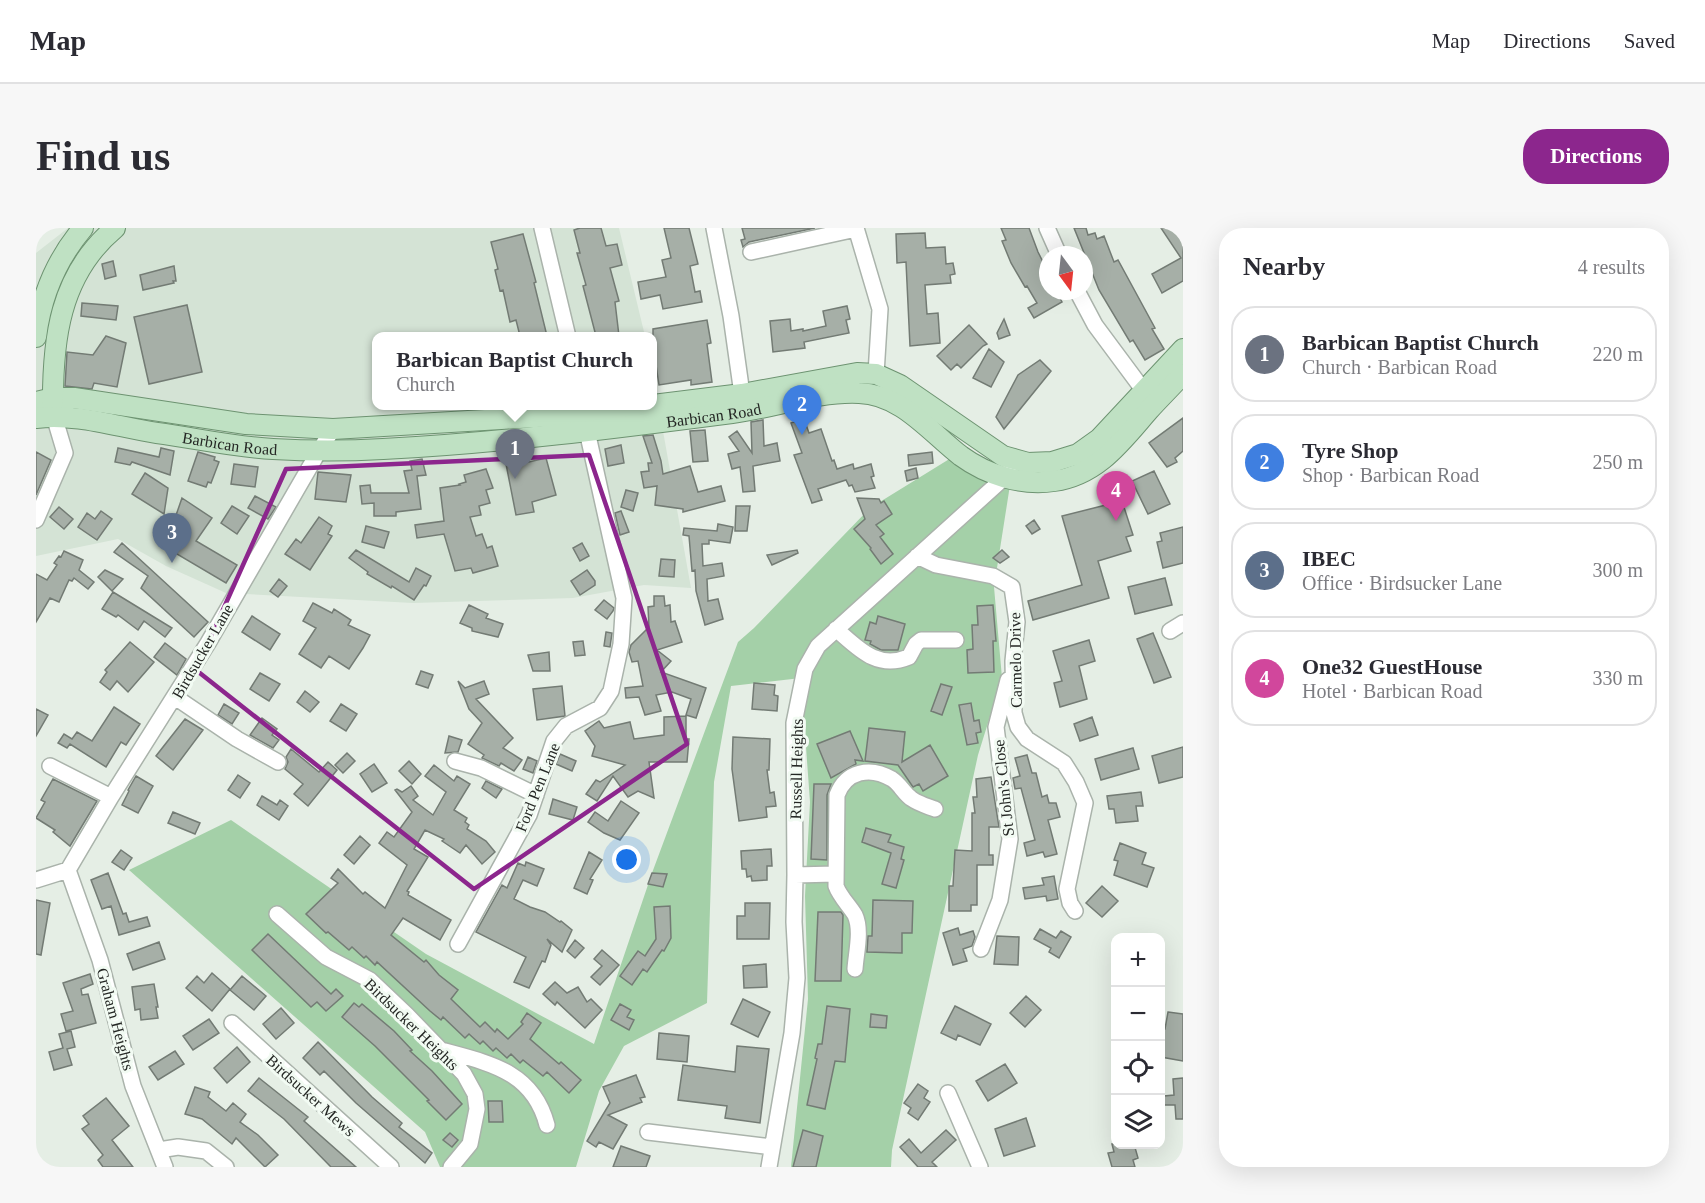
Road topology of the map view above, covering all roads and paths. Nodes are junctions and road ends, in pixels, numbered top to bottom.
1 (83, 228) edge
2 (115, 228) edge
3 (542, 228) edge
4 (714, 228) edge
5 (1047, 228) edge
6 (856, 229) edge
7 (1055, 246) edge
8 (751, 252) dead end
9 (1082, 300) edge
10 (567, 332) edge
11 (36, 337) edge
12 (1183, 349) edge
13 (876, 374) junction
14 (1183, 374) edge
15 (1144, 391) junction
16 (742, 394) junction
17 (657, 404) edge
18 (45, 408) edge
19 (624, 410) edge
20 (586, 417) edge
21 (333, 429) junction
22 (319, 451) junction
23 (1016, 460) junction
24 (1005, 477) junction
25 (36, 520) edge
26 (917, 556) junction
27 (836, 629) junction
28 (956, 640) dead end
29 (1013, 662) junction
30 (175, 697) junction
31 (455, 761) dead end
32 (278, 762) dead end
33 (50, 766) dead end
34 (536, 795) junction
35 (111, 798) junction
36 (935, 809) dead end
37 (68, 870) junction
38 (835, 874) junction
39 (795, 875) junction
40 (36, 880) edge
41 (1074, 911) dead end
42 (277, 914) dead end
43 (458, 944) dead end
44 (981, 949) dead end
45 (855, 969) dead end
46 (232, 1023) dead end
47 (441, 1050) junction
48 (948, 1093) dead end
49 (547, 1125) dead end
50 (648, 1132) dead end
51 (771, 1147) junction
52 (159, 1150) junction
53 (165, 1167) edge
54 (226, 1167) edge
55 (391, 1167) edge
56 (451, 1167) edge
57 (769, 1167) edge
58 (980, 1167) edge

1 - 11 main road
2 - 18 main road
3 - 10 street
4 - 16 street
5 - 7 street
6 - 8 street
6 - 13 street
9 - 15 street
12 - 15 main road, Barbican Road
13 - 16 main road, Barbican Road
13 - 23 main road, Barbican Road
14 - 24 main road, Barbican Road
15 - 23 main road, Barbican Road
16 - 17 main road, Barbican Road
18 - 21 main road, Barbican Road
18 - 22 main road, Barbican Road
18 - 25 street
19 - 20 main road, Barbican Road
20 - 21 main road, Barbican Road
20 - 22 main road, Barbican Road
20 - 24 main road, Barbican Road
20 - 34 street, Ford Pen Lane
21 - 22 street, Birdsucker Lane
22 - 30 street, Birdsucker Lane
23 - 24 street, Russell Heights
24 - 26 street, Russell Heights
26 - 27 street, Russell Heights
26 - 29 street, Carmelo Drive
27 - 28 street
27 - 39 street, Russell Heights
29 - 41 street, Carmelo Drive
29 - 44 street, St John's Close
30 - 32 street
30 - 35 street, Birdsucker Lane
31 - 34 street
33 - 35 street
34 - 43 street, Ford Pen Lane
35 - 37 street, Birdsucker Lane
36 - 38 street
37 - 40 street
37 - 52 street, Graham Heights
38 - 39 street
38 - 45 street
39 - 51 street, Russell Heights
42 - 47 street, Birdsucker Heights
46 - 55 street, Birdsucker Mews
47 - 49 street
47 - 56 street, Birdsucker Heights
48 - 58 street
50 - 51 street
51 - 57 street, Russell Heights
52 - 53 street, Graham Heights
52 - 54 street

